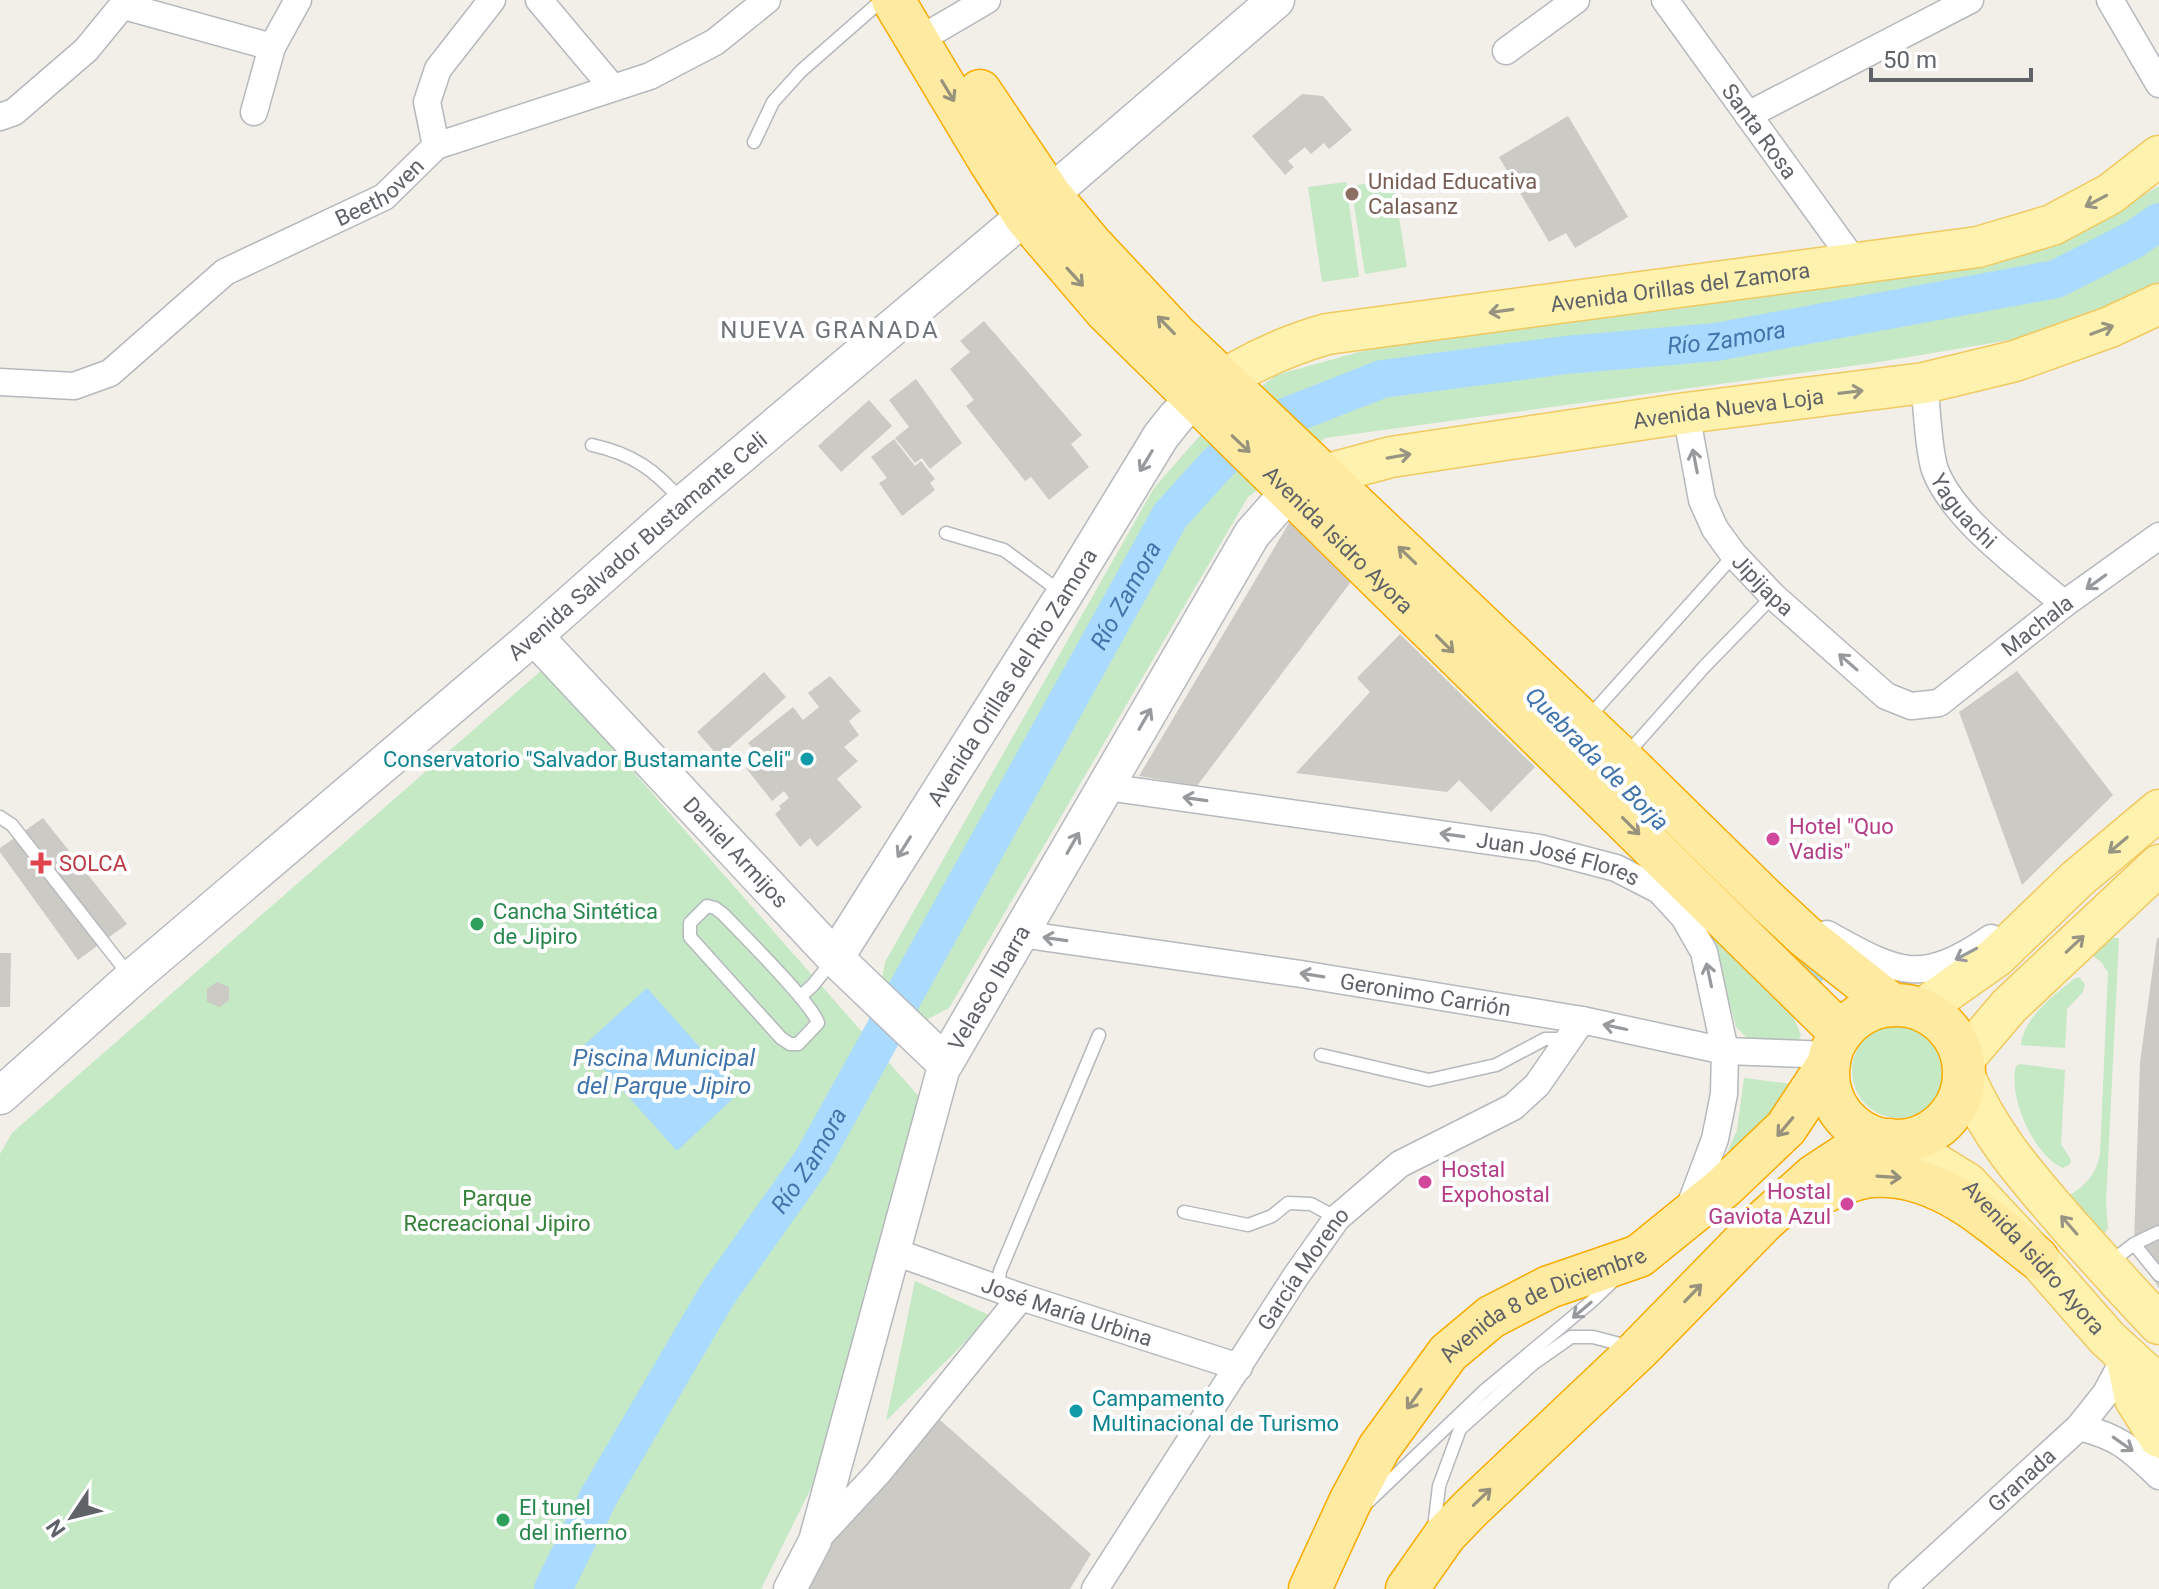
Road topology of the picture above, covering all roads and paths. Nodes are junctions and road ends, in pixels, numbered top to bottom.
1 (298, 0) edge
2 (492, 0) edge
3 (539, 0) edge
4 (882, 0) edge
5 (893, 0) edge
6 (987, 0) edge
7 (1276, 0) edge
8 (1576, 0) edge
9 (1665, 0) edge
10 (1970, 0) edge
11 (2110, 0) edge
12 (126, 3) edge
13 (750, 5) edge
14 (929, 23) edge
15 (272, 47) junction
16 (1506, 51) dead end
17 (2159, 84) edge
18 (612, 87) junction
19 (254, 112) dead end
20 (1748, 115) junction
21 (0, 117) edge
22 (754, 142) dead end
23 (436, 146) junction
24 (2159, 156) edge
25 (1038, 206) junction
26 (1856, 264) junction
27 (2159, 304) edge
28 (0, 382) edge
29 (1924, 383) junction
30 (1212, 394) junction
31 (1686, 413) junction
32 (592, 445) dead end
33 (1300, 476) junction
34 (684, 503) junction
35 (946, 533) dead end
36 (2159, 536) edge
37 (1734, 555) junction
38 (1064, 595) junction
39 (1773, 596) junction
40 (2064, 604) junction
41 (534, 636) junction
42 (1911, 706) joint
43 (1583, 723) junction
44 (1622, 759) junction
45 (1106, 787) junction
46 (2159, 810) edge
47 (0, 817) edge
48 (2159, 865) edge
49 (2077, 879) junction
50 (1766, 900) junction
51 (1020, 934) junction
52 (835, 958) junction
53 (132, 978) junction
54 (801, 996) junction
55 (1907, 1007) junction
56 (1576, 1029) junction
57 (1099, 1035) dead end
58 (1725, 1051) junction
59 (1834, 1051) junction
60 (1321, 1055) dead end
61 (945, 1063) junction
62 (1964, 1067) junction
63 (0, 1096) edge
64 (1894, 1140) junction
65 (1184, 1212) dead end
66 (1337, 1218) junction
67 (1685, 1218) junction
68 (1764, 1221) junction
69 (2159, 1232) edge
70 (895, 1252) junction
71 (2120, 1255) junction
72 (2037, 1258) junction
73 (2158, 1273) edge
74 (1009, 1292) junction
75 (2159, 1324) edge
76 (1639, 1349) junction
77 (2126, 1356) junction
78 (1239, 1367) junction
79 (2159, 1386) edge
80 (2079, 1427) junction
81 (2159, 1437) edge
82 (2159, 1476) edge
83 (815, 1541) junction
84 (1430, 1555) junction
85 (790, 1589) edge
86 (1095, 1589) edge
87 (1310, 1589) edge
88 (1407, 1589) edge
89 (1902, 1589) edge

1 - 15 street
2 - 23 street
3 - 18 street
4 - 22 lane
5 - 14 highway, Avenida Isidro Ayora
6 - 14 street
7 - 25 main road, Avenida Salvador Bustamante Celi
8 - 16 street
9 - 20 street, Santa Rosa
10 - 20 street
11 - 17 street
12 - 15 street
12 - 21 street
13 - 18 street, Beethoven
14 - 25 highway, Avenida Isidro Ayora
15 - 19 street
18 - 23 street, Beethoven
20 - 26 street, Santa Rosa
23 - 28 street, Beethoven
24 -> 26 main road, Avenida Orillas del Zamora
25 - 30 highway, Avenida Isidro Ayora
25 - 34 main road, Avenida Salvador Bustamante Celi
26 -> 30 main road, Avenida Orillas del Zamora
29 -> 27 main road, Avenida Nueva Loja
31 -> 29 main road, Avenida Nueva Loja
29 - 40 street, Yaguachi
30 - 33 highway, Avenida Isidro Ayora
30 -> 38 main road, Avenida Orillas del Rio Zamora
33 -> 31 main road, Avenida Nueva Loja
37 -> 31 street, Jipijapa
32 - 34 lane
43 -> 33 highway, Avenida Isidro Ayora
45 -> 33 main road, Velasco Ibarra
33 -> 59 highway, Avenida Isidro Ayora
34 - 41 main road, Avenida Salvador Bustamante Celi
35 - 38 lane
36 -> 40 street, Machala
37 - 39 street, Jipijapa
37 - 43 lane
38 -> 52 main road, Avenida Orillas del Rio Zamora
42 -> 39 street, Jipijapa
39 - 44 lane
40 - 42 street, Machala
41 - 52 main road, Daniel Armijos
41 - 53 main road, Avenida Salvador Bustamante Celi
43 - 44 highway, Avenida Isidro Ayora
44 - 50 highway, Avenida Isidro Ayora
51 -> 45 main road, Velasco Ibarra
58 -> 45 street, Juan José Flores
46 -> 49 main road
47 - 53 lane
62 -> 48 main road
49 -> 50 street
49 - 55 main road
50 - 55 highway, Avenida Isidro Ayora
56 -> 51 street, Geronimo Carrión
51 - 61 main road, Velasco Ibarra
52 - 54 lane
52 - 61 main road, Daniel Armijos
53 - 63 main road, Avenida Salvador Bustamante Celi
54 - 54 lane
55 - 59 highway
55 - 62 highway
58 -> 56 street, Geronimo Carrión
56 - 60 lane
56 - 66 street, García Moreno
57 - 74 lane
58 - 59 street, Geronimo Carrión
58 - 67 street, Juan José Flores
59 - 64 highway
59 -> 67 highway, Avenida 8 de Diciembre
61 - 70 street, Velasco Ibarra
62 - 64 highway
71 -> 62 main road
64 - 68 highway
64 - 72 main road, Avenida Isidro Ayora
65 - 66 lane
66 - 78 street, García Moreno
67 -> 87 highway, Avenida 8 de Diciembre
68 -> 72 highway
76 -> 68 highway
69 - 71 lane
70 - 74 street, José María Urbina
70 - 83 street, Velasco Ibarra
71 - 73 lane
71 - 75 main road
72 - 77 main road, Avenida Isidro Ayora
74 - 78 street, José María Urbina
74 - 83 street, Velasco Ibarra
84 -> 76 highway
84 -> 76 lane
77 - 79 main road, Avenida Isidro Ayora
77 - 80 street, Granada
77 - 81 main road
78 - 86 street, García Moreno
80 -> 82 street
80 - 89 street, Granada
83 - 85 street, Velasco Ibarra
84 - 88 highway

